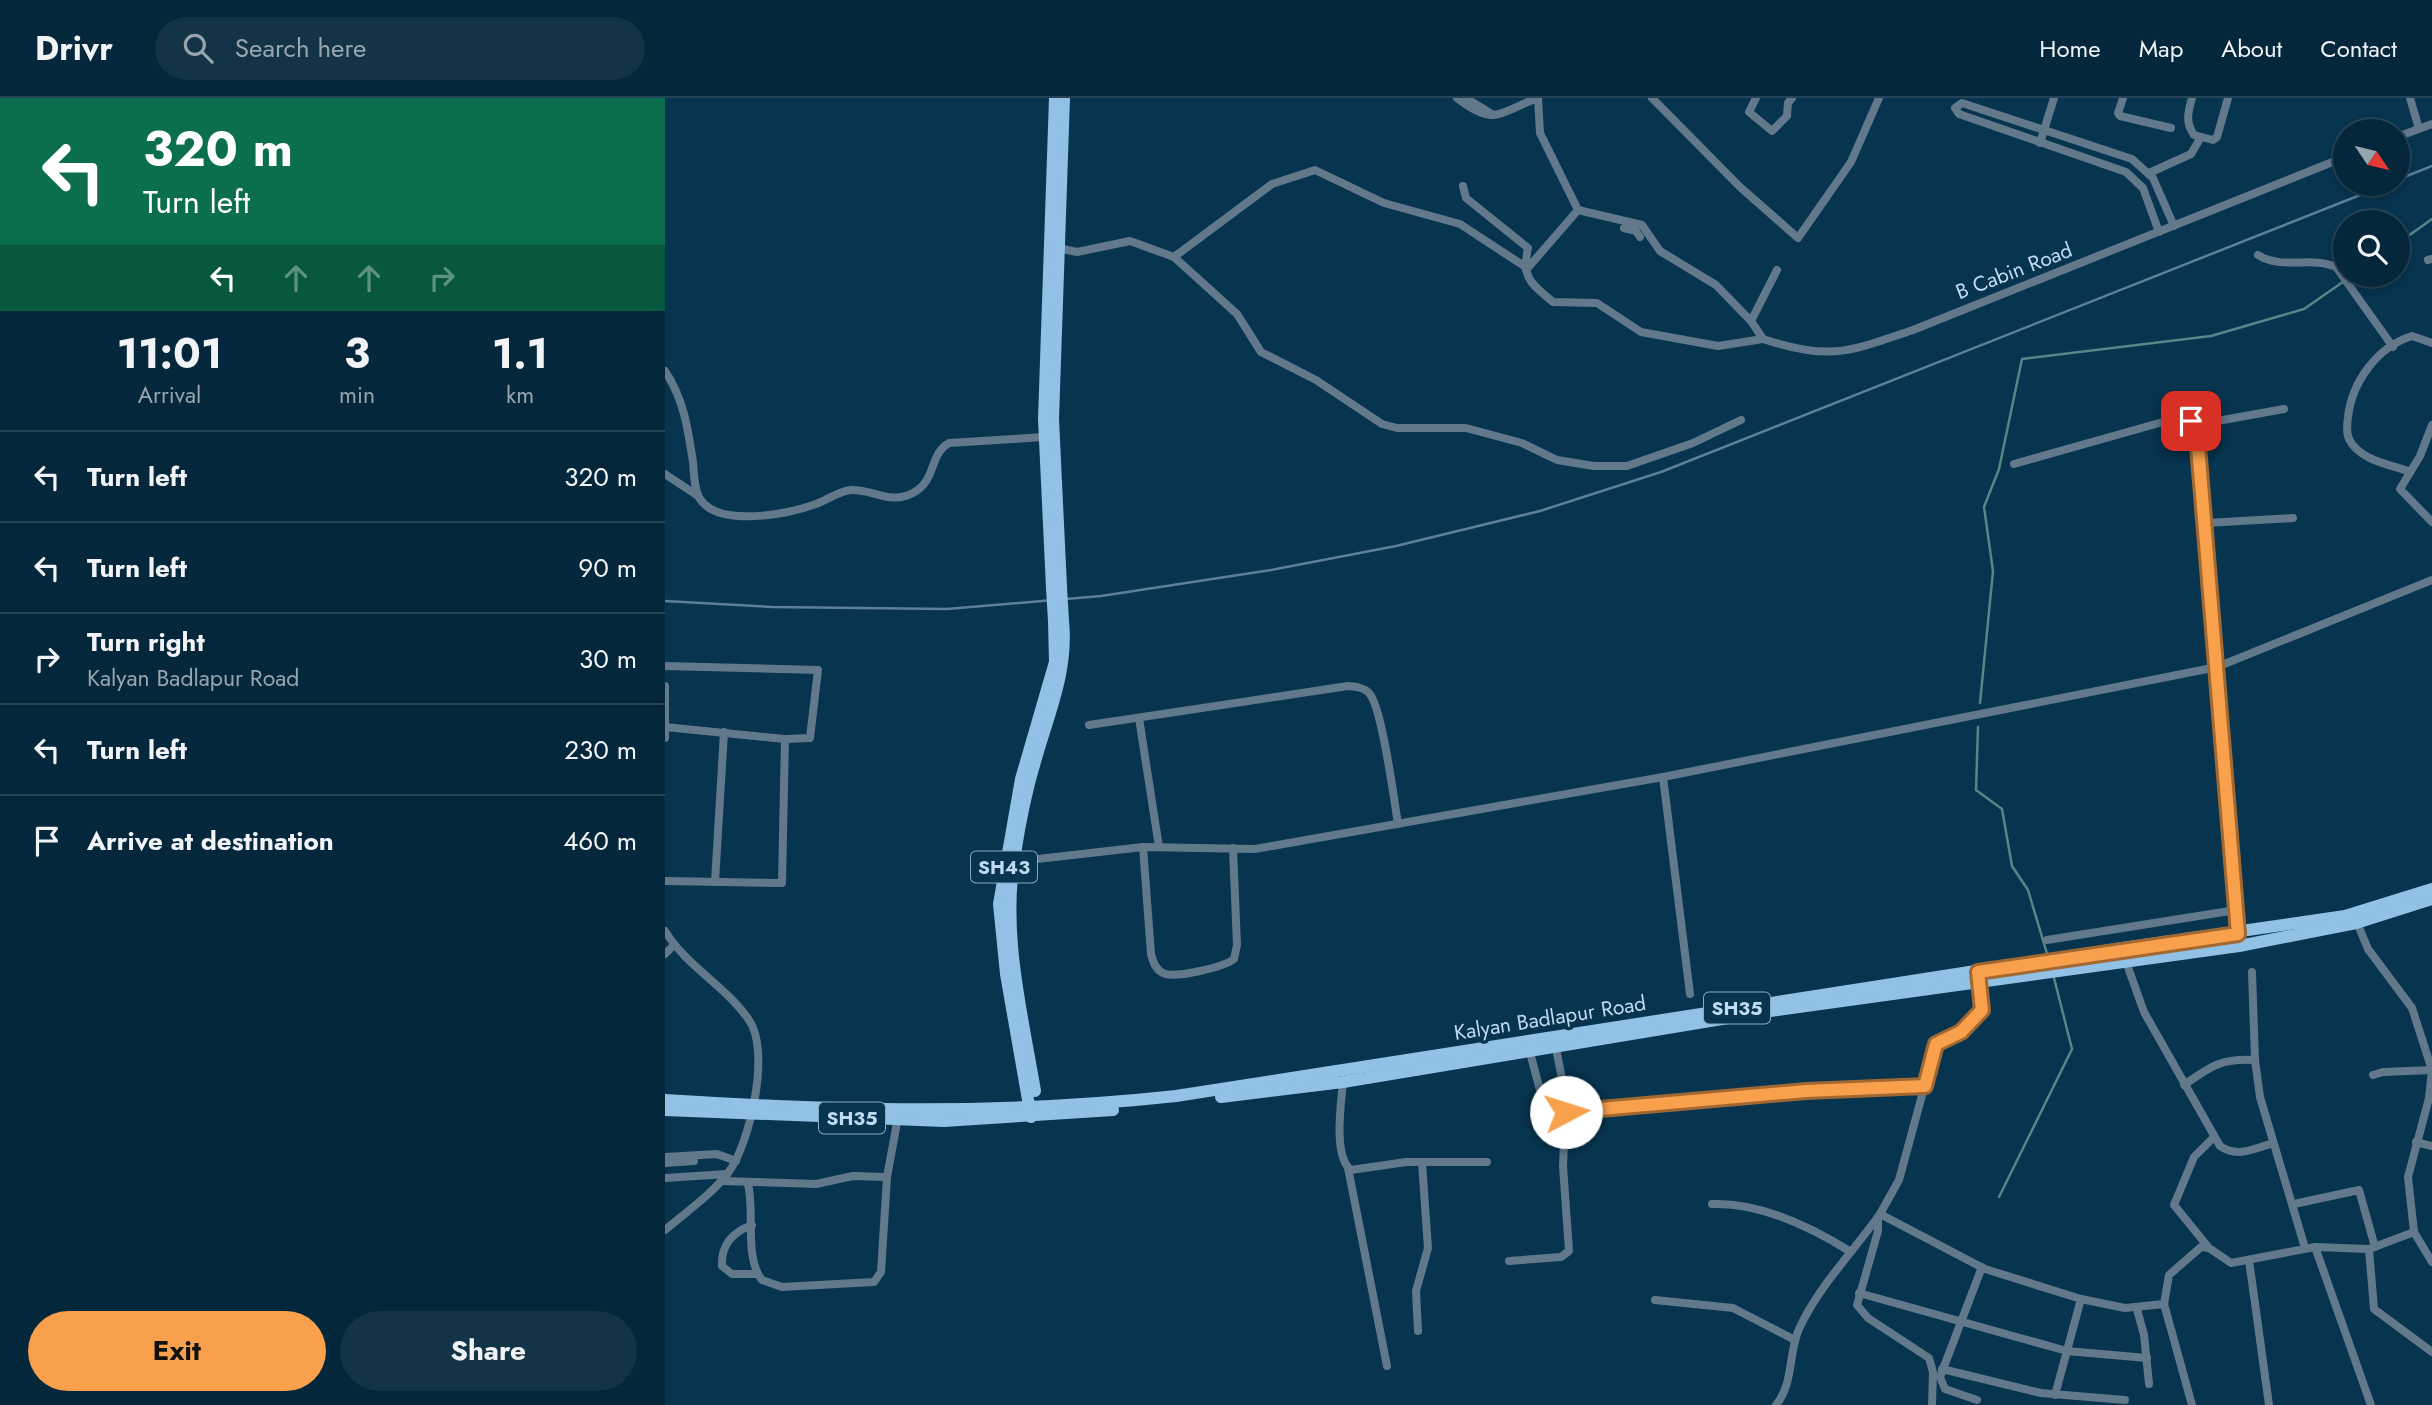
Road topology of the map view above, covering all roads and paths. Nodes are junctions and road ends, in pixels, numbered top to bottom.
1 (1055, 98) edge
2 (1064, 98) edge
3 (1457, 98) edge
4 (1466, 98) edge
5 (1538, 98) edge
6 (1652, 98) edge
7 (1756, 98) edge
8 (1792, 98) edge
9 (1879, 98) edge
10 (2054, 98) edge
11 (2123, 98) edge
12 (2192, 98) edge
13 (2228, 98) edge
14 (2410, 98) edge
15 (1494, 116) junction
16 (2432, 124) edge
17 (2171, 128) dead end
18 (2419, 129) junction
19 (2044, 131) junction
20 (2410, 132) edge
21 (2201, 137) junction
22 (2040, 143) junction
23 (2333, 162) edge
24 (2149, 173) junction
25 (1463, 186) dead end
26 (1578, 210) junction
27 (2174, 226) junction
28 (1624, 228) junction
29 (2159, 232) junction
30 (1640, 237) dead end
31 (1053, 248) junction
32 (2258, 255) dead end
33 (1174, 257) junction
34 (1525, 268) junction
35 (1777, 270) dead end
36 (1751, 321) junction
37 (1763, 339) junction
38 (2432, 343) edge
39 (2393, 347) junction
40 (665, 371) edge
41 (2284, 409) dead end
42 (1741, 421) dead end
43 (2195, 425) junction
44 (2432, 425) edge
45 (1044, 437) junction
46 (2014, 464) dead end
47 (2410, 472) junction
48 (665, 474) edge
49 (698, 496) junction
50 (2432, 505) edge
51 (2293, 518) dead end
52 (2429, 519) edge
53 (2206, 523) junction
54 (2432, 580) edge
55 (1056, 588) junction
56 (665, 666) edge
57 (2217, 667) junction
58 (665, 686) edge
59 (1139, 718) junction
60 (1089, 725) dead end
61 (665, 727) edge
62 (724, 733) junction
63 (665, 738) edge
64 (785, 738) junction
65 (1663, 776) junction
66 (1398, 824) junction
67 (1143, 847) junction
68 (1159, 847) junction
69 (1233, 848) junction
70 (1009, 861) junction
71 (665, 881) edge
72 (715, 882) junction
73 (2432, 889) edge
74 (2432, 899) edge
75 (2236, 910) junction
76 (2355, 918) junction
77 (665, 931) edge
78 (2047, 940) dead end
79 (2239, 940) junction
80 (674, 945) junction
81 (665, 954) edge
82 (2124, 954) junction
83 (2252, 972) dead end
84 (1978, 977) junction
85 (1690, 994) dead end
86 (1616, 1033) junction
87 (1528, 1046) junction
88 (1556, 1048) junction
89 (2255, 1060) junction
90 (2432, 1070) edge
91 (2373, 1075) dead end
92 (1343, 1082) junction
93 (1298, 1083) junction
94 (2185, 1085) junction
95 (1925, 1086) junction
96 (665, 1100) edge
97 (665, 1110) edge
98 (751, 1110) junction
99 (1566, 1112) junction
100 (1034, 1113) junction
101 (899, 1115) junction
102 (2213, 1138) junction
103 (2416, 1142) junction
104 (2273, 1143) junction
105 (2432, 1146) edge
106 (665, 1157) edge
107 (694, 1161) dead end
108 (736, 1161) junction
109 (1487, 1162) dead end
110 (670, 1163) edge
111 (1422, 1163) junction
112 (1348, 1168) junction
113 (675, 1177) junction
114 (724, 1177) junction
115 (887, 1177) junction
116 (665, 1178) edge
117 (748, 1184) junction
118 (1711, 1204) dead end
119 (2294, 1204) junction
120 (1879, 1216) junction
121 (752, 1225) junction
122 (665, 1230) edge
123 (2414, 1232) junction
124 (2315, 1247) junction
125 (2209, 1248) junction
126 (2305, 1248) junction
127 (2372, 1248) junction
128 (1851, 1252) junction
129 (2249, 1260) junction
130 (1509, 1261) dead end
131 (2432, 1262) edge
132 (1982, 1267) junction
133 (757, 1274) junction
134 (1859, 1293) junction
135 (2081, 1299) junction
136 (1655, 1300) dead end
137 (2164, 1304) junction
138 (2137, 1309) junction
139 (1961, 1323) junction
140 (1418, 1331) dead end
141 (1795, 1340) junction
142 (2067, 1351) junction
143 (2432, 1352) edge
144 (2147, 1358) junction
145 (1387, 1366) dead end
146 (1942, 1368) junction
147 (2149, 1384) dead end
148 (2055, 1395) junction
149 (1977, 1400) dead end
150 (2125, 1400) dead end
151 (1776, 1405) edge
152 (1932, 1405) edge
153 (2192, 1405) edge
154 (2269, 1405) edge
155 (2371, 1405) edge

1 - 31 main road, SH43
2 - 31 main road, SH43
3 - 15 street
4 - 15 street
5 - 15 street
5 - 26 street
6 - 9 street
7 - 8 street
10 - 19 street
11 - 17 street
12 - 21 street
13 - 21 street
14 - 18 street
16 - 18 street
18 - 20 street
19 - 22 street
19 - 22 street
19 - 24 street
21 - 24 street
22 - 29 street
23 - 27 street, B Cabin Road
24 - 27 street
25 - 34 street
26 - 28 street
26 - 34 street
27 - 29 street, B Cabin Road
28 - 30 street
28 - 36 street
29 - 37 street, B Cabin Road
31 - 33 street
31 - 45 main road, SH43
31 - 55 main road, SH43
32 - 39 street
33 - 34 street
33 - 42 street
34 - 37 street
35 - 36 street
36 - 37 street
38 - 39 street
39 - 47 street
40 - 49 street
41 - 43 street
43 - 46 street
43 - 53 street
44 - 47 street
45 - 49 street
45 - 55 main road, SH43
47 - 52 street
48 - 49 street
50 - 52 street
51 - 53 street
53 - 57 street
54 - 57 street
55 - 70 main road, SH43, bridge
56 - 64 street
57 - 65 street
57 - 75 street
58 - 61 street
59 - 60 street
59 - 66 street
59 - 68 street
61 - 62 street
61 - 63 street
62 - 64 street
62 - 72 street
64 - 72 street
65 - 66 street
65 - 85 street
66 - 69 street
67 - 68 street
67 - 69 street
67 - 70 street
68 - 69 street
70 - 100 main road, SH43
71 - 72 street
73 - 76 main road, Kalyan Badlapur Road / SH35
74 - 76 main road, Kalyan Badlapur Road / SH35
75 - 78 street
75 - 79 street
76 - 79 main road, Kalyan Badlapur Road / SH35
76 - 90 street
77 - 80 street
79 - 82 main road, Kalyan Badlapur Road / SH35
80 - 81 street
80 - 98 street
82 - 84 main road, Kalyan Badlapur Road / SH35
82 - 94 street
83 - 89 street
84 - 86 main road, Kalyan Badlapur Road / SH35
84 - 95 street
86 - 87 main road, Kalyan Badlapur Road / SH35
86 - 88 main road, Kalyan Badlapur Road / SH35
87 - 88 main road, Kalyan Badlapur Road / SH35
87 - 92 main road, Kalyan Badlapur Road / SH35
87 - 93 main road, Kalyan Badlapur Road / SH35
87 - 99 street
88 - 99 street
89 - 94 street
89 - 104 street
90 - 91 street
90 - 103 street
92 - 93 main road, Kalyan Badlapur Road / SH35
92 - 112 street
93 - 100 main road, Kalyan Badlapur Road / SH35
94 - 102 street
95 - 99 street
95 - 120 street
96 - 98 main road, Kalyan Badlapur Road / SH35
97 - 98 main road, Kalyan Badlapur Road / SH35
98 - 101 main road, Kalyan Badlapur Road / SH35
98 - 108 street
99 - 130 street
100 - 101 main road, Kalyan Badlapur Road / SH35
101 - 115 street
102 - 104 street
102 - 125 street
103 - 105 street
103 - 123 street
104 - 119 street
106 - 108 street
107 - 110 street
108 - 114 street
109 - 111 street
110 - 113 street
111 - 112 street
111 - 140 street
112 - 145 street
113 - 114 street
113 - 116 street
114 - 117 street
114 - 122 street
115 - 117 street
115 - 133 street
117 - 121 street
118 - 128 street
119 - 126 street
119 - 127 street
120 - 128 street
120 - 132 street
120 - 134 street
121 - 133 street
121 - 133 street
123 - 127 street
123 - 131 street
124 - 126 street
124 - 127 street
124 - 155 street
125 - 129 street
125 - 137 street
126 - 129 street
127 - 143 street
128 - 141 street
129 - 154 street
132 - 135 street
132 - 139 street
134 - 139 street
134 - 152 street
135 - 138 street
135 - 142 street
136 - 141 street
137 - 138 street
137 - 153 street
138 - 144 street
139 - 142 street
139 - 146 street
141 - 151 street
142 - 144 street
142 - 148 street
144 - 147 street
146 - 148 street
146 - 149 street
148 - 150 street

